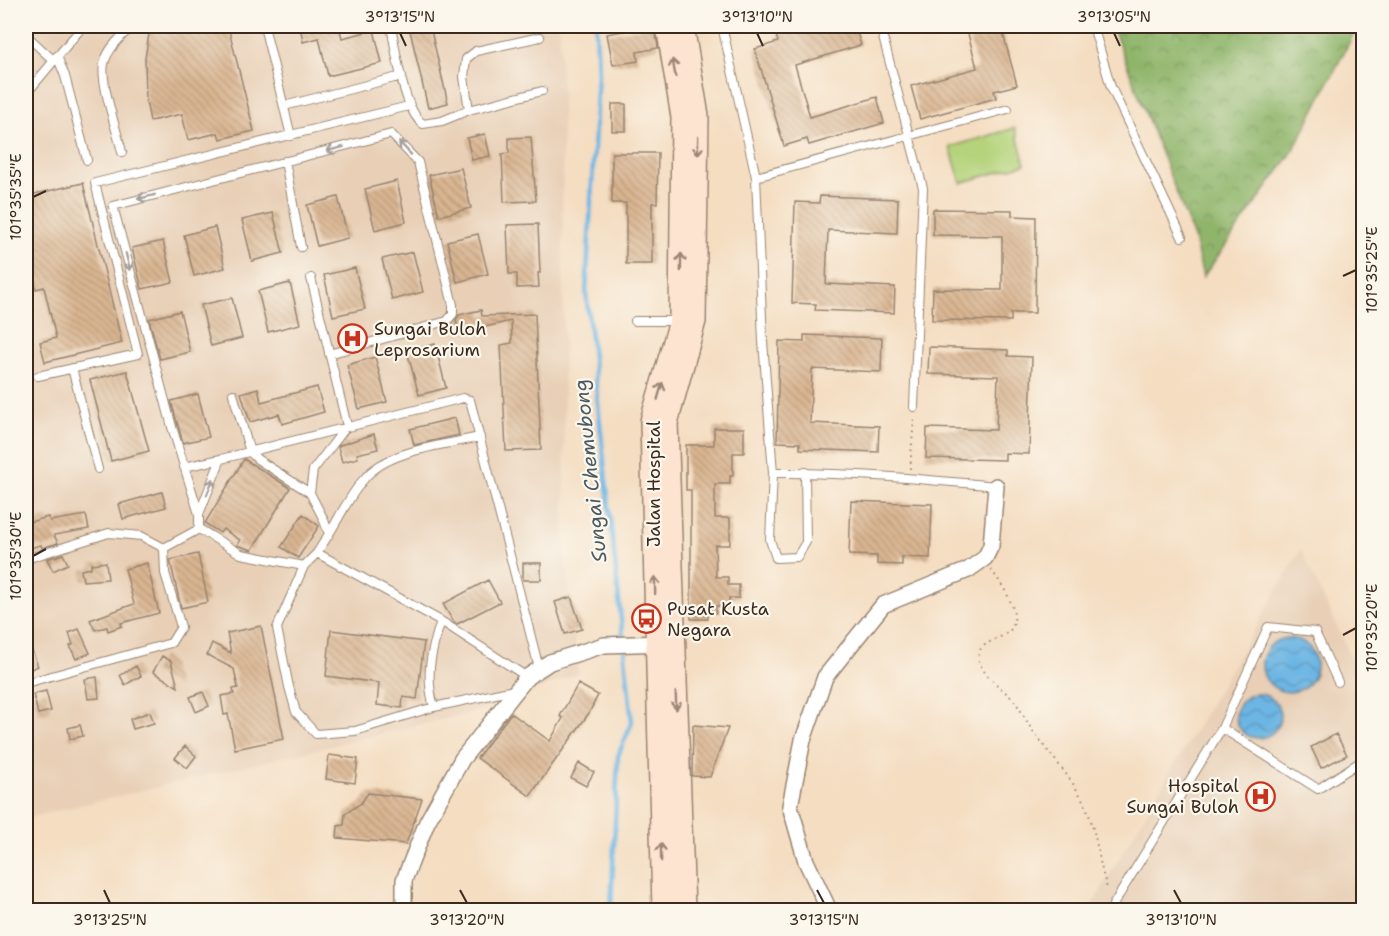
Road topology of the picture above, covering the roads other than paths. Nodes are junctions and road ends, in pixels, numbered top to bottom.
1 (83, 26) edge
2 (132, 26) edge
3 (264, 26) edge
4 (391, 26) edge
5 (667, 26) edge
6 (683, 26) edge
7 (722, 26) edge
8 (880, 26) edge
9 (1093, 26) edge
10 (26, 35) edge
11 (540, 37) dead end
12 (55, 58) junction
13 (402, 76) junction
14 (542, 91) dead end
15 (26, 94) edge
16 (284, 106) junction
17 (409, 106) junction
18 (1008, 109) dead end
19 (468, 110) junction
20 (291, 136) junction
21 (909, 136) junction
22 (122, 152) dead end
23 (87, 160) dead end
24 (285, 161) junction
25 (756, 177) junction
26 (1182, 237) dead end
27 (301, 247) dead end
28 (311, 278) dead end
29 (635, 321) dead end
30 (688, 321) junction
31 (330, 354) junction
32 (72, 368) junction
33 (38, 376) dead end
34 (233, 394) dead end
35 (914, 407) road end
36 (347, 426) junction
37 (480, 437) junction
38 (250, 452) junction
39 (221, 459) junction
40 (184, 467) junction
41 (98, 469) dead end
42 (805, 472) junction
43 (773, 473) junction
44 (996, 486) joint
45 (310, 493) junction
46 (199, 514) junction
47 (199, 529) junction
48 (329, 534) junction
49 (164, 548) junction
50 (317, 553) junction
51 (26, 559) edge
52 (304, 566) junction
53 (441, 621) junction
54 (658, 643) junction
55 (533, 673) junction
56 (1338, 682) dead end
57 (26, 683) edge
58 (515, 690) junction
59 (434, 706) junction
60 (1222, 728) junction
61 (1363, 760) edge
62 (1114, 908) edge
63 (404, 910) edge
64 (663, 910) edge
65 (684, 910) edge
66 (829, 910) edge

1 - 12 lane
2 - 22 lane
3 - 16 lane
4 - 13 lane
30 -> 5 main road, Jalan Hospital
6 -> 30 main road, Jalan Hospital
7 - 25 lane
8 - 21 lane
9 - 26 lane
10 - 12 lane
11 - 19 lane
12 - 15 lane
12 - 23 lane
13 - 16 lane
13 - 17 lane
14 - 19 lane
16 - 20 lane
17 - 19 lane
17 - 20 lane
18 - 21 lane
20 - 32 lane
21 - 25 lane
21 - 35 lane
24 - 27 lane
31 -> 24 lane
24 -> 40 lane
25 - 43 lane
28 - 31 lane
29 - 30 lane
30 - 54 main road, Jalan Hospital
31 - 36 lane
32 - 33 lane
32 - 41 lane
34 - 38 lane
36 - 37 lane
36 - 38 lane
36 - 45 lane
37 - 48 lane
37 - 55 lane
38 - 39 lane
38 - 45 lane
39 - 40 lane
46 -> 39 lane
40 - 46 lane
42 - 43 lane
42 - 43 lane
42 - 44 lane
44 - 66 street
45 - 48 lane
46 - 47 lane
47 - 49 lane
47 - 52 lane
48 - 50 lane
49 - 51 lane
49 - 57 lane
50 - 52 lane
50 - 53 lane
52 - 59 lane
53 - 55 lane
53 - 59 lane
54 - 55 street
64 -> 54 main road, Jalan Hospital
54 -> 65 main road, Jalan Hospital
55 - 58 street
56 - 60 lane
58 - 59 lane
58 - 63 street
60 - 61 lane
60 - 62 lane

